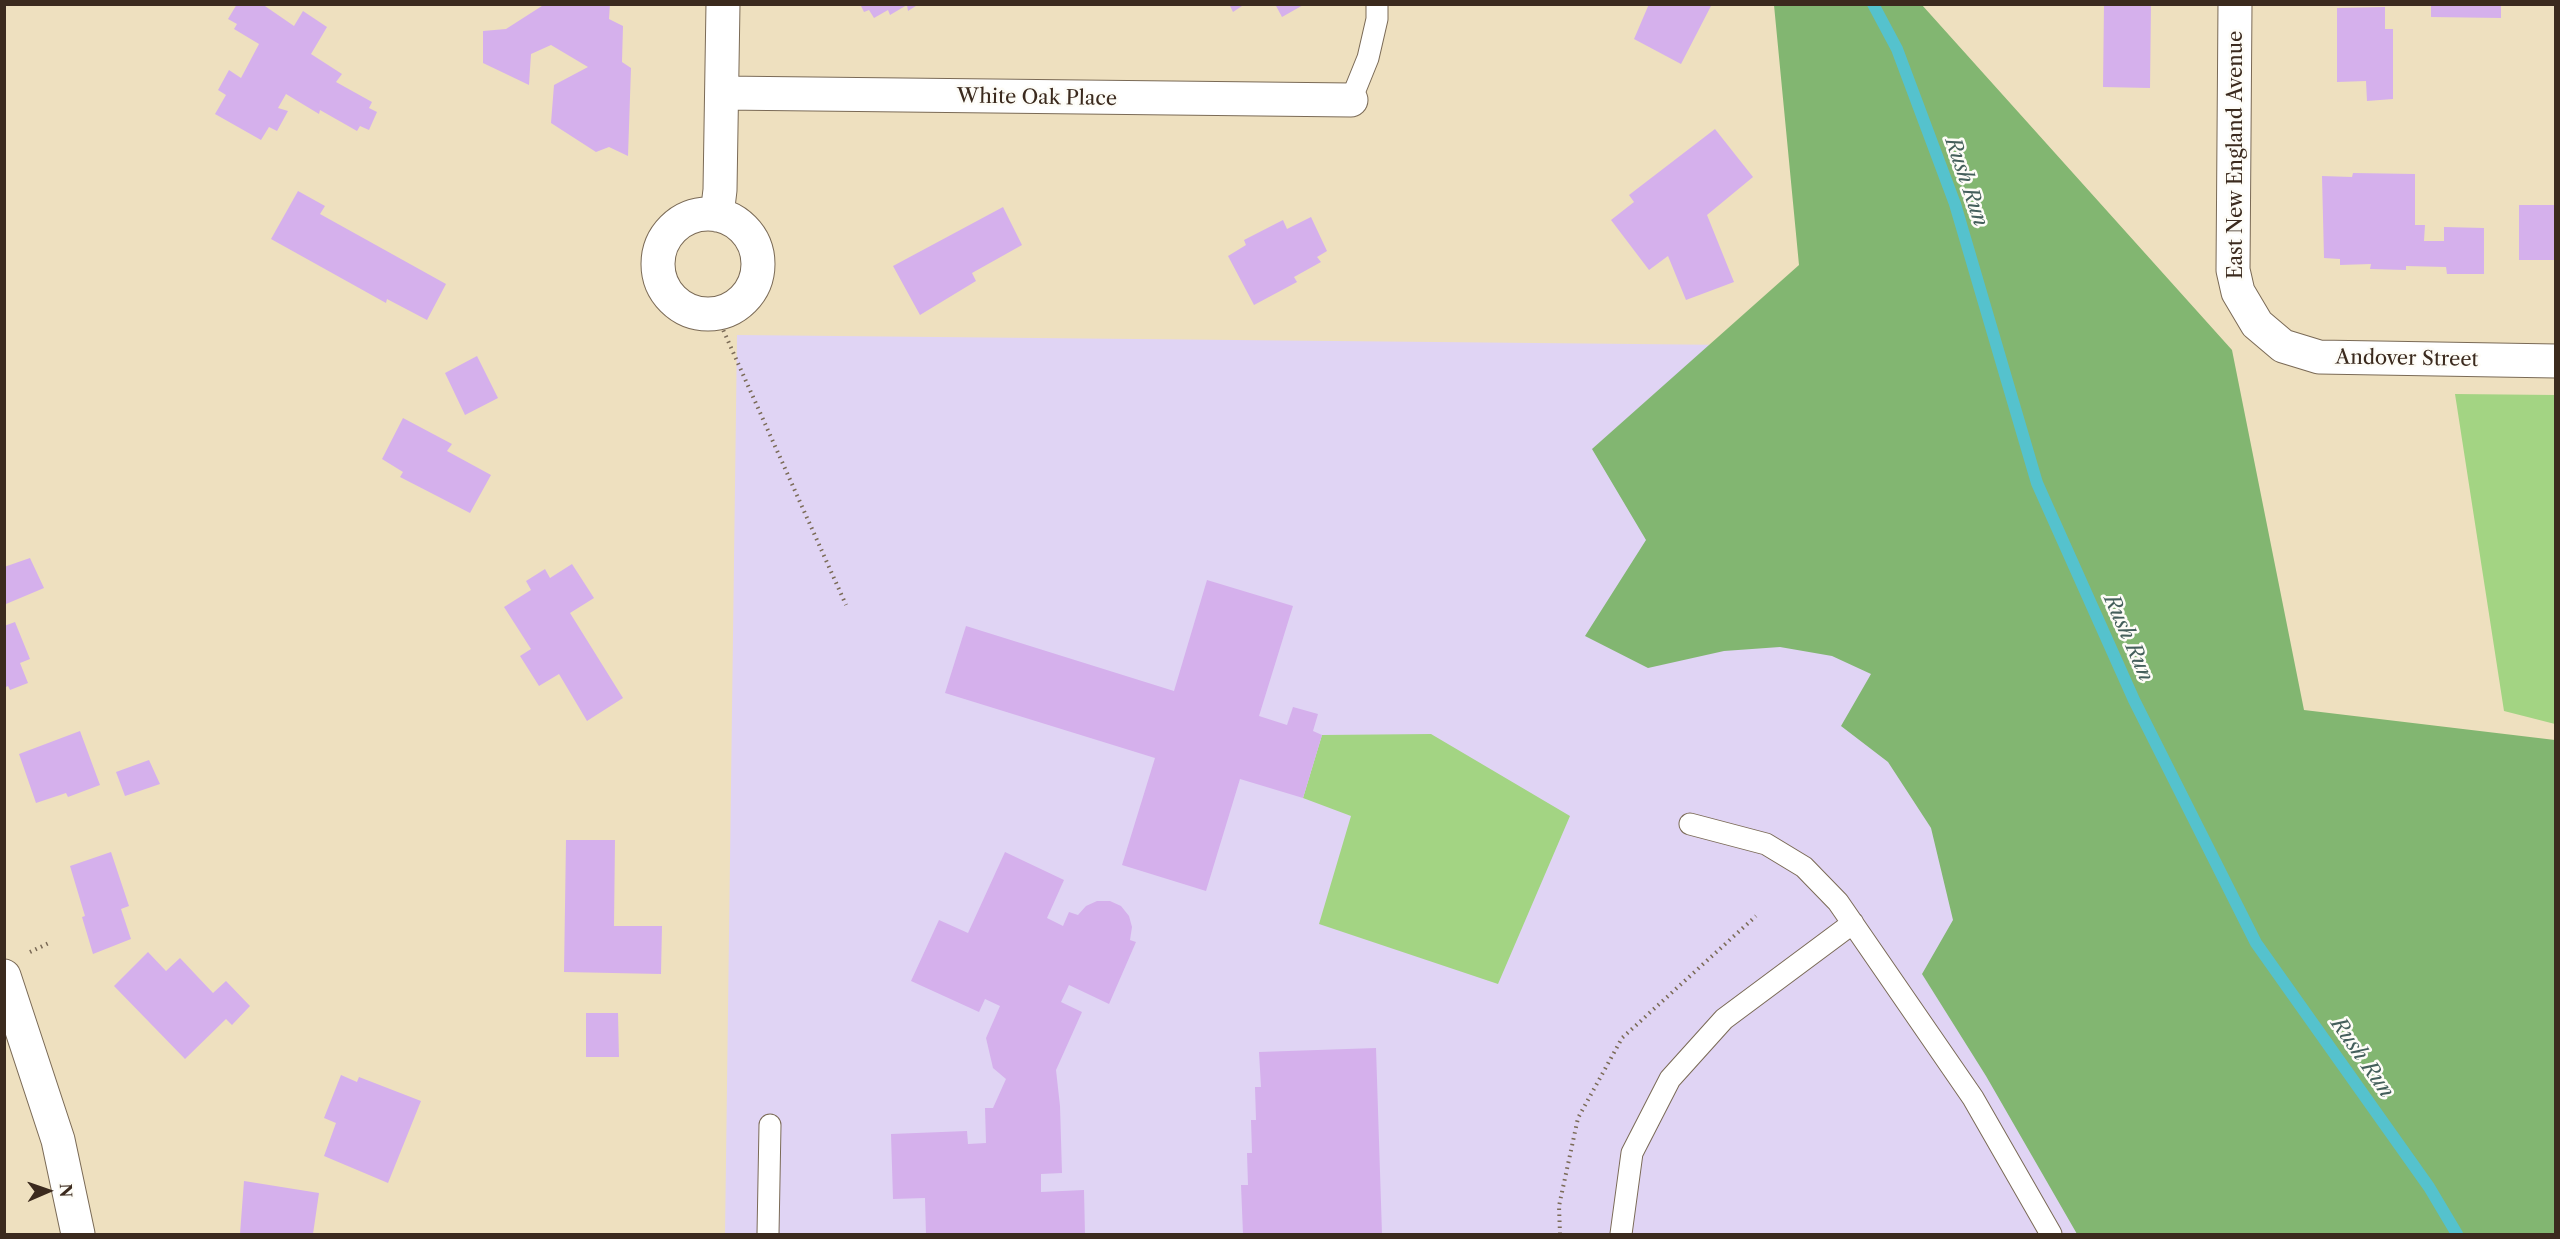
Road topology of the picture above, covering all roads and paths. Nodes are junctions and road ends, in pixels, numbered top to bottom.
1 (723, 4) edge
2 (1377, 4) edge
3 (2235, 4) edge
4 (723, 93) junction
5 (1351, 100) joint
6 (717, 215) junction
7 (716, 314) junction
8 (2265, 332) joint
9 (2556, 361) edge
10 (846, 605) dead end
11 (1690, 824) dead end
12 (1756, 916) dead end
13 (1853, 923) junction
14 (4, 976) edge
15 (770, 1125) dead end
16 (78, 1234) edge
17 (768, 1234) edge
18 (1560, 1234) edge
19 (1621, 1234) edge
20 (2051, 1234) edge

1 - 4 street
2 - 5 lane
3 - 8 street, East New England Avenue
4 - 5 street, White Oak Place
4 - 6 street
6 - 7 street
6 - 7 street
7 - 10 path
8 - 9 street, Andover Street
11 - 13 lane
12 - 18 path
13 - 19 lane
13 - 20 lane
14 - 16 street
15 - 17 lane

